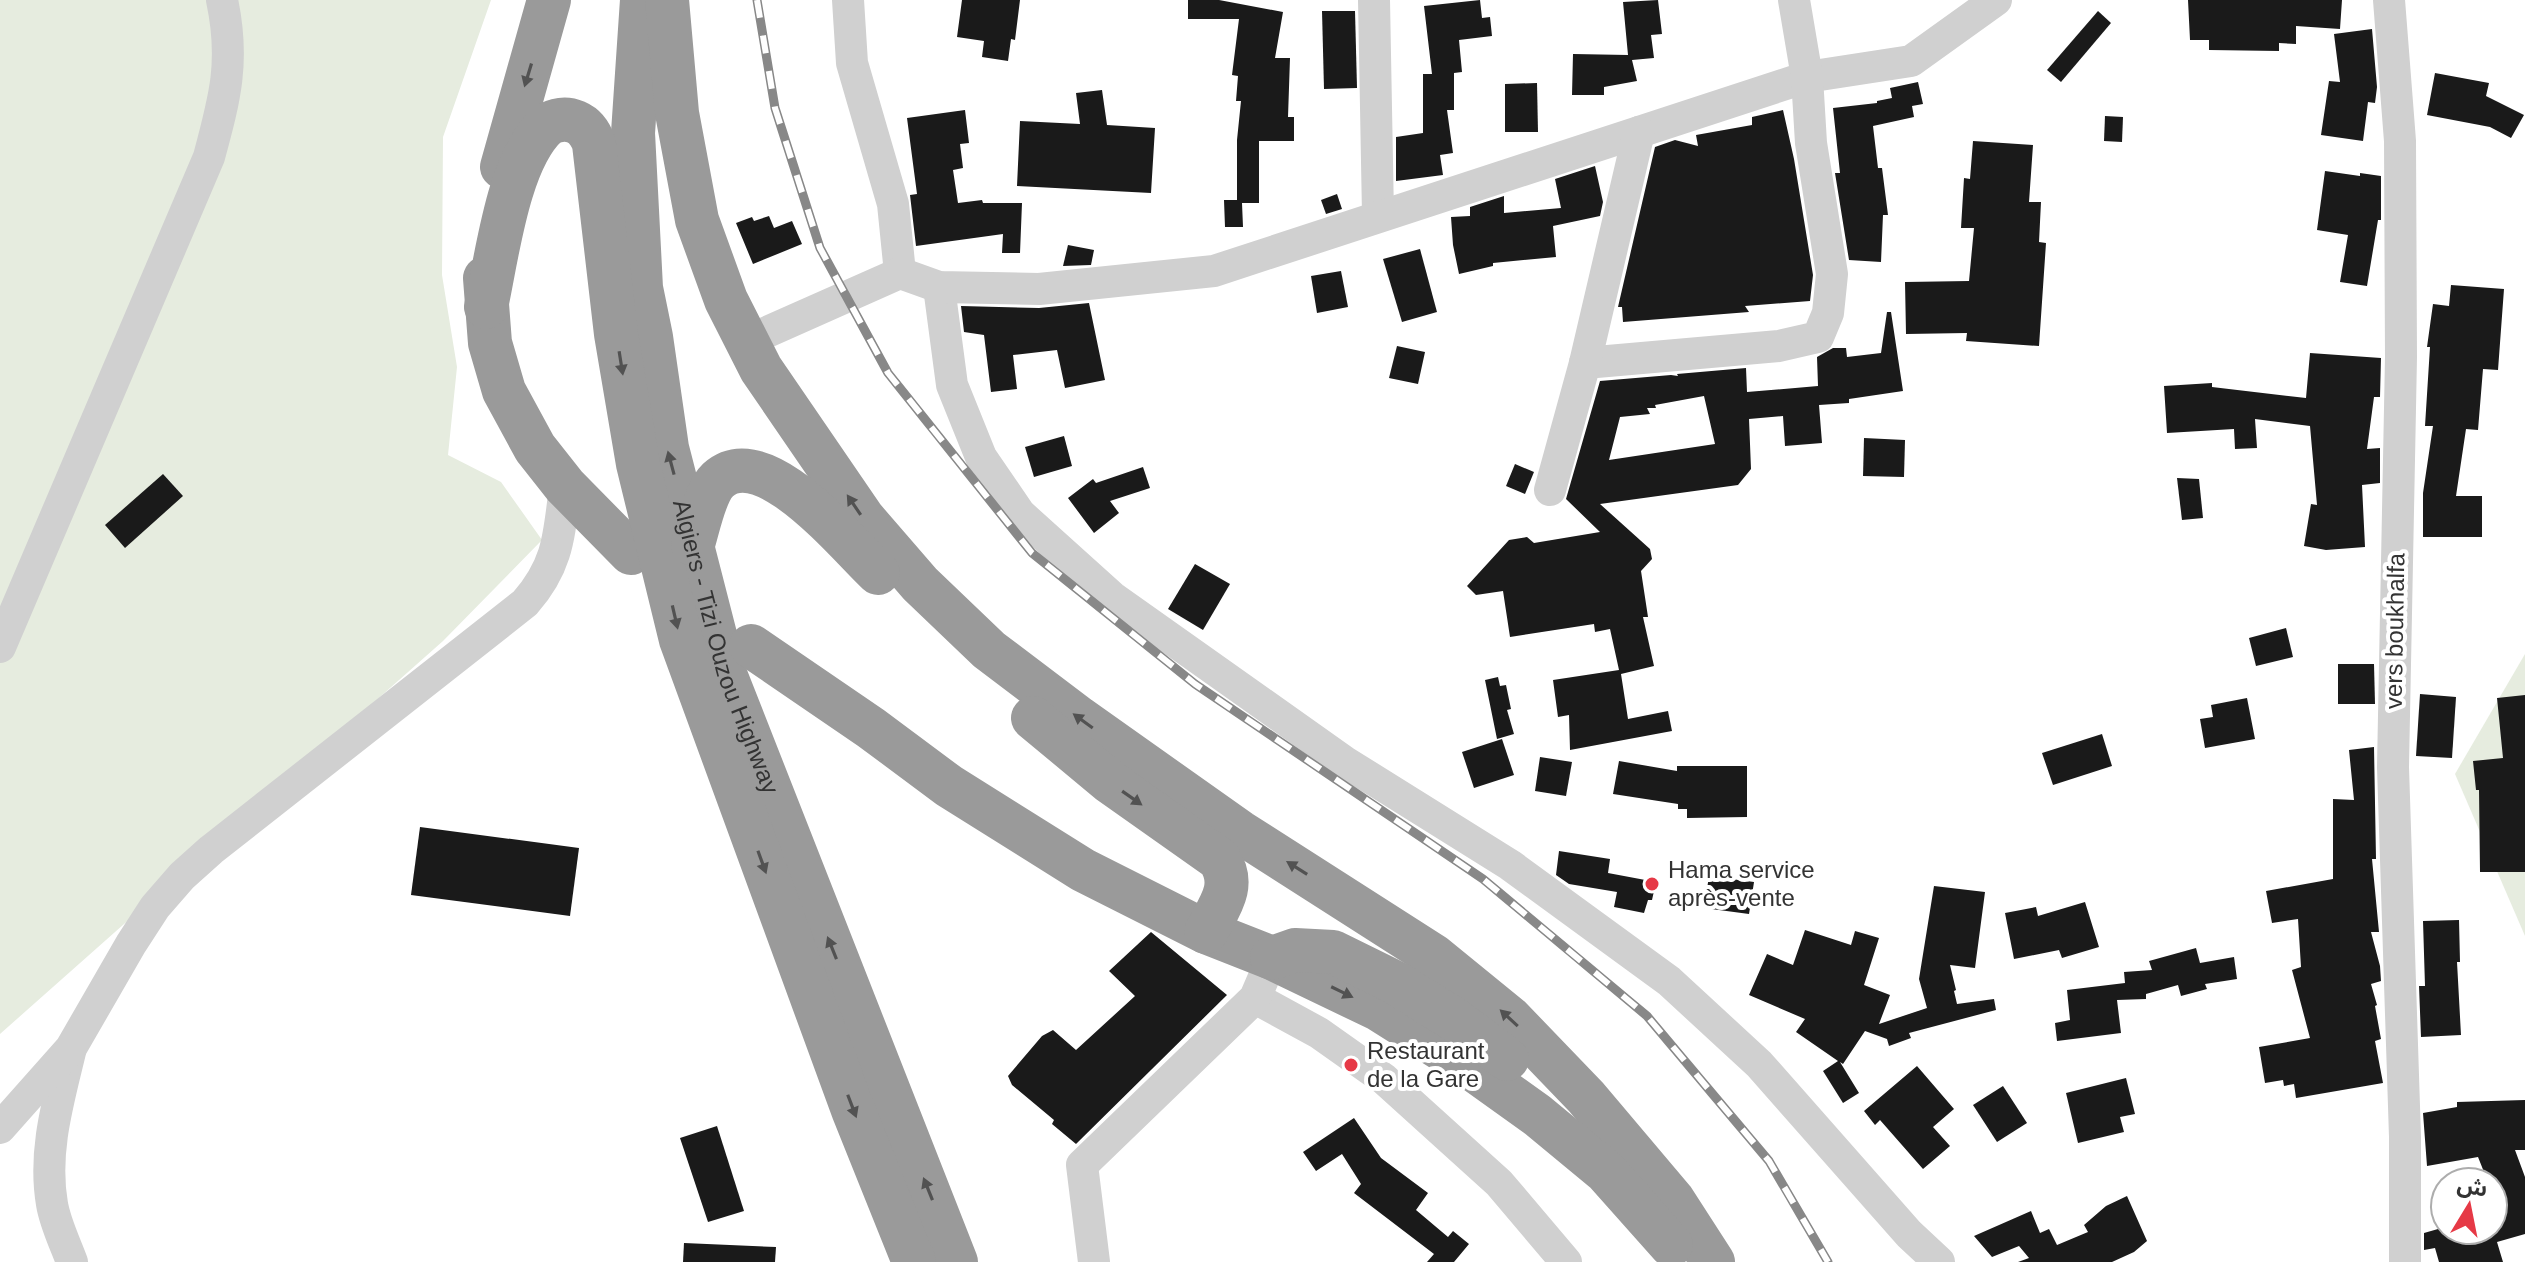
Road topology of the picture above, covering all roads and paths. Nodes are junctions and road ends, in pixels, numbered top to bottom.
1 (222, 0) edge
2 (549, 0) edge
3 (615, 0) edge
4 (642, 0) edge
5 (667, 0) edge
6 (848, 0) edge
7 (1374, 0) edge
8 (1794, 0) edge
9 (1996, 0) edge
10 (2389, 0) edge
11 (1807, 77) junction
12 (1639, 132) junction
13 (1378, 215) junction
14 (900, 273) junction
15 (610, 285) junction
16 (939, 287) junction
17 (486, 307) junction
18 (747, 341) junction
19 (1585, 363) junction
20 (565, 486) junction
21 (1550, 490) dead end
22 (693, 544) junction
23 (631, 553) dead end
24 (751, 646) dead end
25 (0, 647) edge
26 (1206, 932) junction
27 (1272, 958) junction
28 (1255, 998) junction
29 (71, 1048) junction
30 (0, 1128) edge
31 (1673, 1200) junction
32 (72, 1262) edge
33 (914, 1262) edge
34 (956, 1262) edge
35 (1094, 1262) edge
36 (1566, 1262) edge
37 (1684, 1262) edge
38 (1713, 1262) edge
39 (1939, 1262) edge
40 (2405, 1262) edge

1 - 25 street
2 -> 17 highway
3 - 15 highway, Algiers - Tizi Ouzou Highway
22 -> 4 highway, Algiers - Tizi Ouzou Highway
5 - 18 highway
6 - 14 street
7 - 13 street
8 - 11 street
9 - 11 street
10 - 40 street, vers boukhalfa
11 - 12 street
11 - 19 street
12 - 13 street
12 - 19 street
13 - 16 street
14 - 16 street
14 - 18 street
15 - 17 highway
15 -> 33 highway, Algiers - Tizi Ouzou Highway
16 - 39 street
17 - 20 highway
31 -> 18 highway
19 - 21 street
20 - 23 highway
20 - 29 street
22 -> 26 highway
34 -> 22 highway, Algiers - Tizi Ouzou Highway
24 - 26 highway
26 - 27 highway
27 - 28 street
27 - 31 highway
27 -> 37 highway
28 - 35 street
28 - 36 street
29 - 30 street
29 - 32 street
31 - 38 highway

